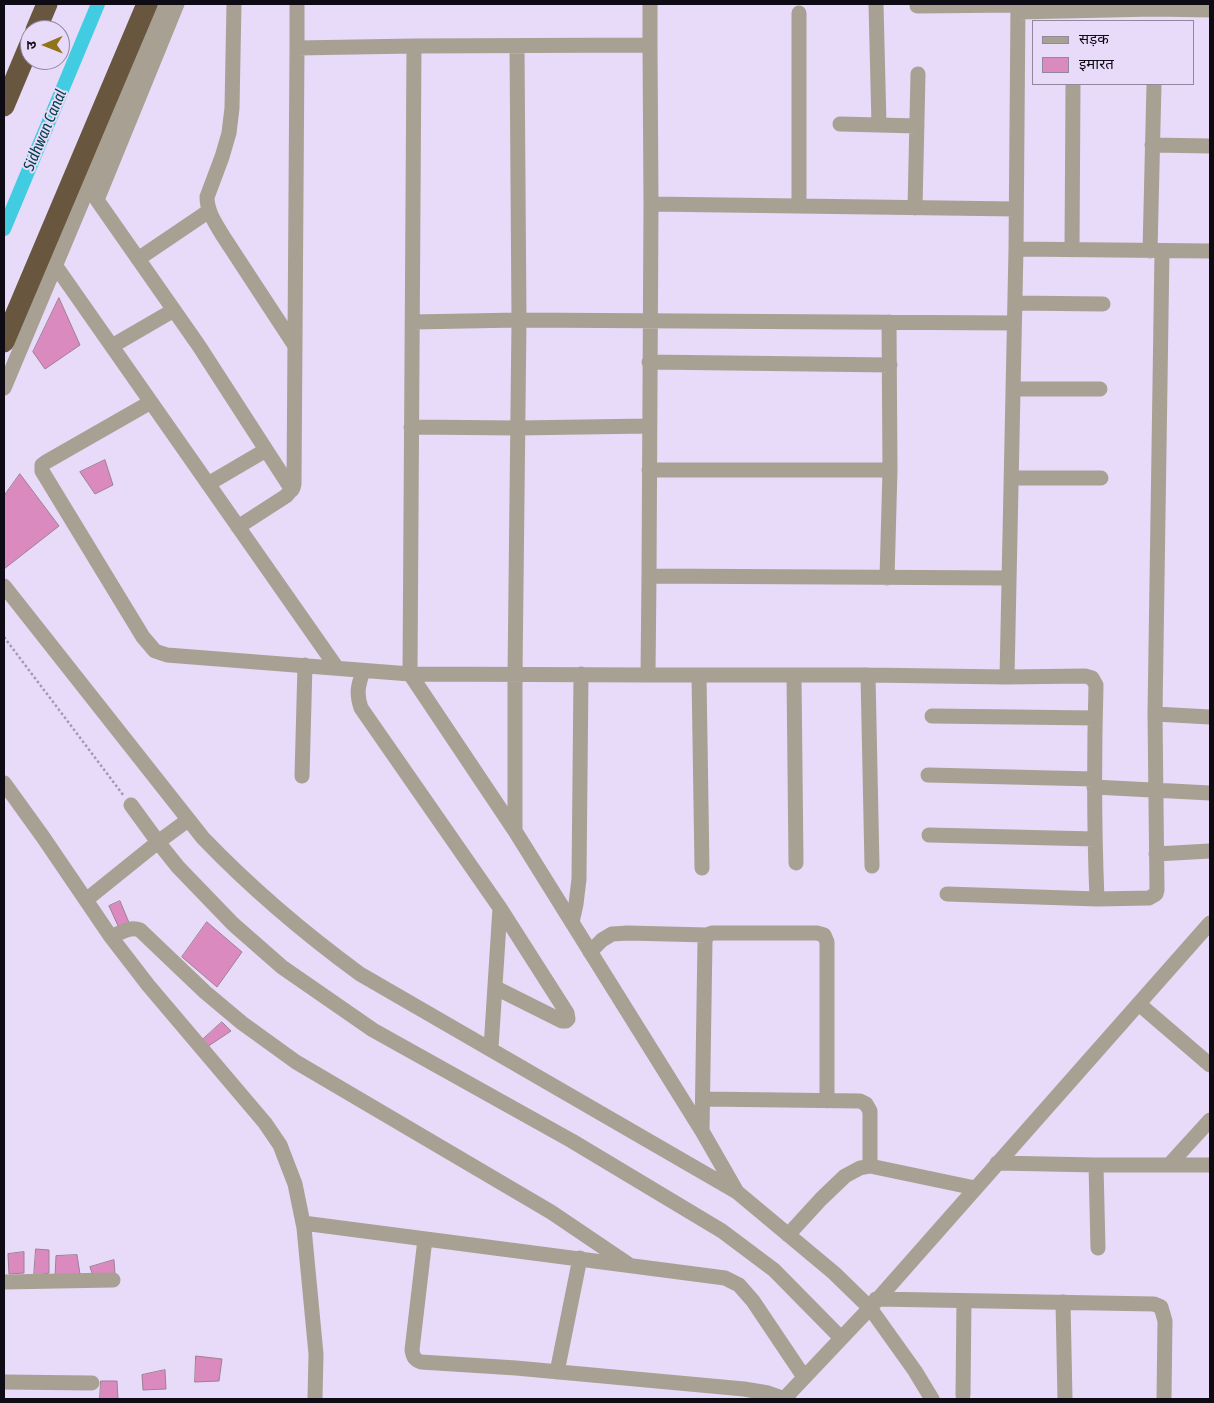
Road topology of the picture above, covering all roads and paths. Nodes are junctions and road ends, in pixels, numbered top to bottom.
1 (47, 4) edge
2 (147, 4) edge
3 (165, 4) edge
4 (177, 4) edge
5 (234, 4) edge
6 (297, 4) edge
7 (650, 4) edge
8 (876, 4) edge
9 (917, 6) dead end
10 (1018, 7) edge
11 (1210, 10) edge
12 (799, 13) dead end
13 (1155, 15) edge
14 (1074, 16) edge
15 (40, 20) edge
16 (650, 45) junction
17 (414, 46) junction
18 (517, 46) junction
19 (297, 48) junction
20 (20, 68) edge
21 (918, 74) dead end
22 (1073, 85) edge
23 (1154, 85) edge
24 (4, 106) edge
25 (840, 124) dead end
26 (878, 125) junction
27 (917, 126) junction
28 (1152, 145) junction
29 (1210, 146) edge
30 (650, 204) junction
31 (799, 206) junction
32 (915, 208) junction
33 (1016, 209) junction
34 (209, 211) junction
35 (1016, 249) junction
36 (1072, 250) junction
37 (1156, 251) junction
38 (1210, 251) edge
39 (138, 259) junction
40 (55, 265) junction
41 (1015, 303) junction
42 (1103, 304) dead end
43 (174, 310) junction
44 (519, 320) junction
45 (650, 321) junction
46 (413, 322) junction
47 (889, 322) junction
48 (1014, 323) junction
49 (4, 342) edge
50 (112, 346) junction
51 (295, 346) junction
52 (650, 362) junction
53 (890, 365) junction
54 (4, 388) edge
55 (1013, 389) junction
56 (1100, 389) dead end
57 (151, 402) junction
58 (411, 426) junction
59 (649, 426) junction
60 (518, 428) junction
61 (266, 450) junction
62 (649, 470) junction
63 (890, 470) junction
64 (1011, 478) junction
65 (1101, 478) dead end
66 (208, 484) junction
67 (292, 490) junction
68 (238, 527) junction
69 (649, 576) junction
70 (887, 578) junction
71 (1009, 578) junction
72 (4, 586) edge
73 (4, 637) edge
74 (305, 665) junction
75 (337, 668) junction
76 (363, 672) junction
77 (410, 674) junction
78 (580, 674) junction
79 (515, 675) junction
80 (648, 675) junction
81 (699, 675) junction
82 (794, 675) junction
83 (868, 675) junction
84 (1006, 677) junction
85 (1155, 714) junction
86 (932, 716) dead end
87 (1210, 717) edge
88 (1095, 718) junction
89 (928, 775) dead end
90 (302, 776) dead end
91 (4, 783) edge
92 (1094, 783) junction
93 (1155, 791) junction
94 (1210, 793) edge
95 (131, 805) joint
96 (174, 830) junction
97 (515, 831) junction
98 (929, 835) dead end
99 (1094, 839) junction
100 (1210, 851) edge
101 (1156, 854) junction
102 (796, 863) dead end
103 (872, 866) dead end
104 (702, 868) dead end
105 (947, 894) dead end
106 (1098, 899) junction
107 (86, 900) junction
108 (500, 908) junction
109 (572, 922) junction
110 (1210, 924) edge
111 (707, 935) junction
112 (111, 937) junction
113 (590, 952) junction
114 (496, 988) junction
115 (1139, 1004) junction
116 (491, 1048) junction
117 (1210, 1065) edge
118 (702, 1099) junction
119 (827, 1101) junction
120 (1210, 1120) edge
121 (702, 1131) junction
122 (997, 1163) junction
123 (1168, 1164) junction
124 (1096, 1165) junction
125 (1210, 1165) edge
126 (870, 1166) junction
127 (975, 1188) junction
128 (737, 1192) junction
129 (303, 1223) junction
130 (788, 1235) junction
131 (425, 1239) junction
132 (1098, 1248) dead end
133 (580, 1258) junction
134 (628, 1264) junction
135 (113, 1280) dead end
136 (4, 1282) edge
137 (964, 1301) junction
138 (1063, 1302) junction
139 (873, 1304) junction
140 (848, 1330) junction
141 (557, 1372) junction
142 (804, 1377) junction
143 (4, 1382) edge
144 (92, 1383) dead end
145 (963, 1396) dead end
146 (315, 1399) edge
147 (784, 1399) edge
148 (932, 1399) edge
149 (1064, 1399) edge
150 (1164, 1399) edge

1 - 15 highway
2 - 49 highway
3 - 40 street
4 - 39 street
5 - 34 street
6 - 19 street
7 - 16 street
8 - 26 street
9 - 10 street
10 - 14 street
10 - 33 street
11 - 13 street
12 - 31 street
13 - 14 street
16 - 18 street
16 - 30 street
17 - 18 street
17 - 19 street
17 - 46 street
18 - 44 street
19 - 51 street
20 - 24 highway
21 - 27 street
22 - 36 street
23 - 28 street
25 - 26 street
26 - 27 street
27 - 32 street
28 - 29 street
28 - 37 street
30 - 31 street
30 - 45 street
31 - 32 street
32 - 33 street
33 - 35 street
34 - 39 street
34 - 51 street
35 - 36 street
35 - 41 street
36 - 37 street
37 - 38 street
37 - 85 street
39 - 43 street
40 - 50 street
40 - 54 street
41 - 42 street
41 - 48 street
43 - 50 street
43 - 61 street
44 - 45 street
44 - 46 street
44 - 60 street
45 - 47 street
45 - 52 street
46 - 58 street
47 - 48 street
47 - 53 street
48 - 55 street
50 - 57 street
51 - 67 street
52 - 53 street
52 - 59 street
53 - 63 street
55 - 56 street
55 - 64 street
57 - 66 street
57 - 74 street
58 - 60 street
58 - 77 street
59 - 60 street
59 - 62 street
60 - 79 street
61 - 66 street
61 - 67 street
62 - 63 street
62 - 69 street
63 - 70 street
64 - 65 street
64 - 71 street
66 - 68 street
67 - 68 street
68 - 75 street
69 - 70 street
69 - 80 street
70 - 71 street
71 - 84 street
72 - 96 street
73 - 95 path
74 - 75 street
74 - 90 street
75 - 76 street
76 - 77 street
76 - 108 street
77 - 79 street
77 - 97 street
78 - 79 street
78 - 80 street
78 - 109 street
79 - 97 street
80 - 81 street
81 - 82 street
81 - 104 street
82 - 83 street
82 - 102 street
83 - 84 street
83 - 103 street
84 - 88 street
85 - 87 street
85 - 93 street
86 - 88 street
88 - 92 street
89 - 92 street
91 - 107 street
92 - 93 street
92 - 99 street
93 - 94 street
93 - 101 street
95 - 96 street
96 - 107 street
96 - 116 street
96 - 140 street
97 - 109 street
98 - 99 street
99 - 106 street
100 - 101 street
101 - 106 street
105 - 106 street
107 - 112 street
108 - 114 street
108 - 114 street
109 - 113 street
110 - 115 street
111 - 113 street
111 - 118 street
111 - 119 street
112 - 129 street
112 - 134 street
113 - 121 street
114 - 116 street
115 - 117 street
115 - 122 street
116 - 128 street
118 - 119 street
118 - 121 street
119 - 126 street
120 - 123 street
121 - 128 street
122 - 124 street
122 - 127 street
123 - 124 street
123 - 125 street
124 - 132 street
126 - 127 street
126 - 130 street
127 - 139 street
128 - 130 street
129 - 131 street
129 - 146 street
130 - 139 street
131 - 133 street
131 - 141 street
133 - 134 street
133 - 141 street
134 - 142 street
135 - 136 street
137 - 138 street
137 - 139 street
137 - 145 street
138 - 149 street
138 - 150 street
139 - 140 street
139 - 148 street
140 - 142 street
141 - 147 street
142 - 147 street
143 - 144 street

